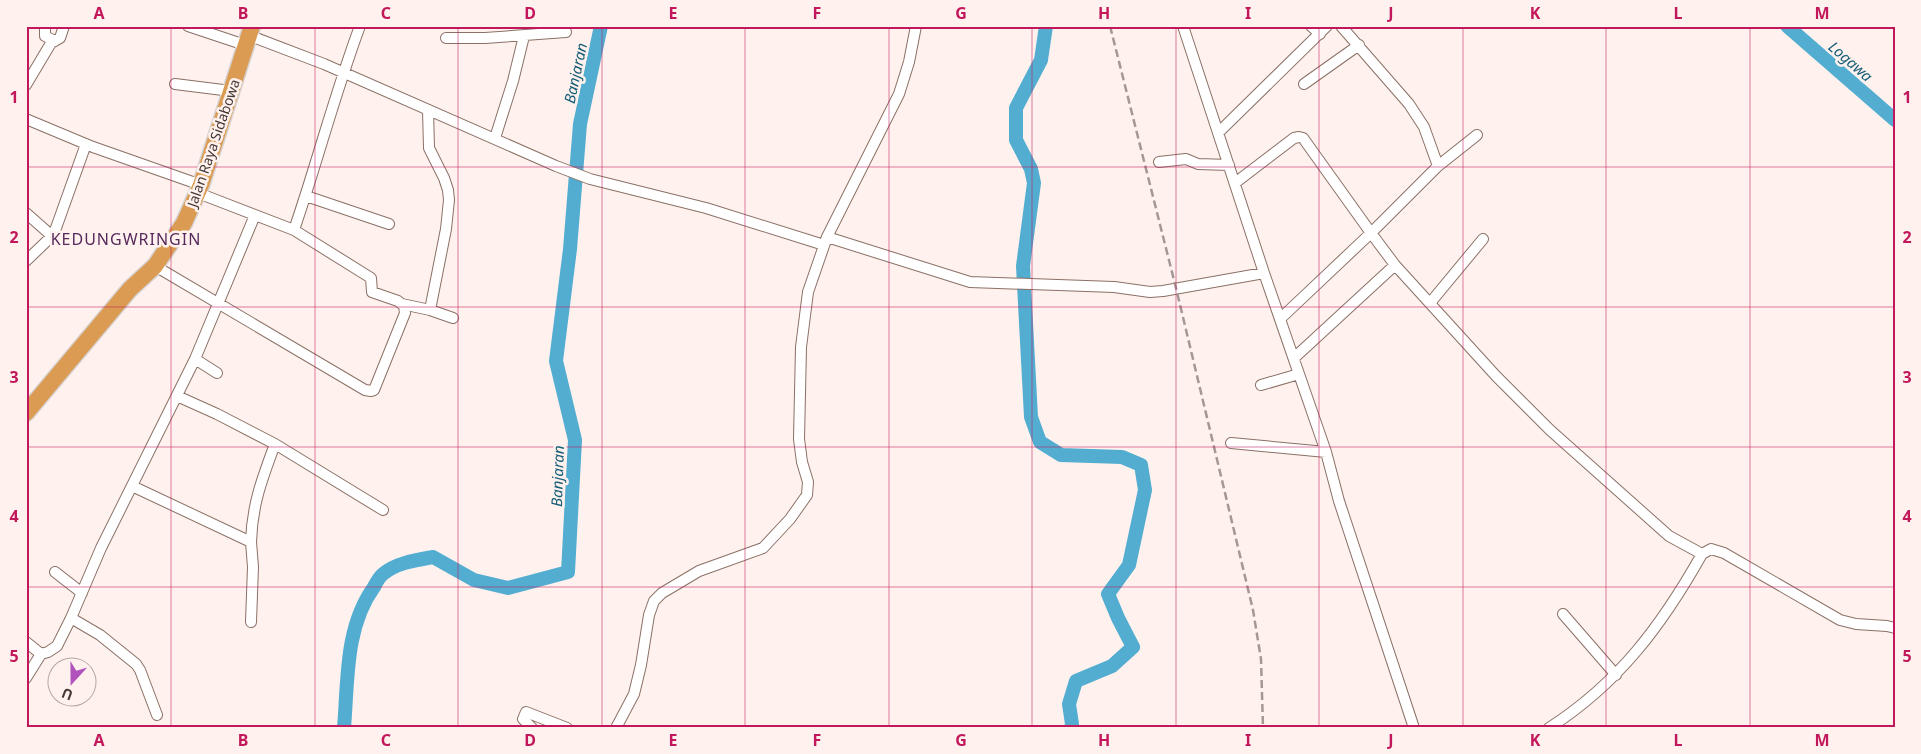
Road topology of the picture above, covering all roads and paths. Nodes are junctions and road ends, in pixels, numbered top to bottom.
1 (45, 26) edge
2 (64, 26) edge
3 (188, 26) edge
4 (360, 26) edge
5 (916, 26) edge
6 (1183, 26) edge
7 (1311, 26) edge
8 (1341, 26) edge
9 (1324, 30) edge
10 (566, 32) dead end
11 (248, 35) edge
12 (524, 36) junction
13 (446, 38) dead end
14 (55, 41) junction
15 (1359, 45) junction
16 (343, 72) junction
17 (175, 84) dead end
18 (1304, 84) dead end
19 (26, 85) edge
20 (231, 91) junction
21 (428, 110) junction
22 (26, 119) edge
23 (1219, 132) junction
24 (1477, 135) dead end
25 (495, 138) junction
26 (86, 144) junction
27 (1159, 162) dead end
28 (1229, 165) junction
29 (1438, 166) junction
30 (1236, 183) junction
31 (200, 189) junction
32 (306, 196) junction
33 (26, 213) edge
34 (255, 215) junction
35 (389, 224) dead end
36 (294, 230) junction
37 (1371, 233) junction
38 (52, 236) junction
39 (1483, 239) dead end
40 (826, 241) junction
41 (26, 262) edge
42 (1395, 265) junction
43 (155, 266) junction
44 (1264, 274) junction
45 (218, 303) junction
46 (1430, 303) junction
47 (402, 304) junction
48 (430, 310) junction
49 (453, 318) dead end
50 (1280, 319) junction
51 (1294, 358) junction
52 (195, 359) junction
53 (217, 373) dead end
54 (1299, 374) junction
55 (1261, 385) dead end
56 (177, 396) junction
57 (26, 412) edge
58 (1230, 443) dead end
59 (275, 444) junction
60 (1326, 452) junction
61 (132, 486) junction
62 (383, 510) dead end
63 (251, 542) junction
64 (1702, 554) junction
65 (55, 572) dead end
66 (82, 593) junction
67 (1563, 614) dead end
68 (71, 618) junction
69 (250, 622) dead end
70 (1895, 628) edge
71 (26, 642) edge
72 (41, 654) junction
73 (1616, 675) junction
74 (26, 678) edge
75 (157, 715) dead end
76 (532, 728) edge
77 (566, 728) edge
78 (616, 728) edge
79 (1414, 728) edge
80 (1549, 728) edge

1 - 14 street
2 - 14 street
3 - 11 street
4 - 16 street
5 - 40 street
6 - 23 street
7 - 9 street
8 - 15 street
9 - 23 street
10 - 12 street
11 - 16 street
11 - 20 highway, Jalan Raya Sidabowa
12 - 13 street
12 - 25 street
14 - 19 street
15 - 18 street
15 - 29 street
16 - 21 street
16 - 32 street
17 - 20 street
20 - 31 highway, Jalan Raya Sidabowa
21 - 25 street
21 - 48 street
22 - 26 street
23 - 28 street
24 - 29 street
25 - 40 street
26 - 31 street
26 - 38 street
27 - 28 street
28 - 30 street
29 - 37 street
30 - 37 street
30 - 44 street
31 - 34 street
31 - 43 highway, Jalan Raya Sidabowa
32 - 35 street
32 - 36 street
33 - 38 street
34 - 36 street
34 - 45 street
36 - 47 street
37 - 42 street
37 - 50 street
38 - 41 street
39 - 46 street
40 - 44 street
40 - 78 street
42 - 46 street
42 - 51 street
43 - 45 street
43 - 57 highway, Jalan Raya Sidabowa
44 - 50 street
45 - 47 street
45 - 52 street
46 - 64 street
47 - 48 street
48 - 49 street
50 - 51 street
51 - 54 street
52 - 53 street
52 - 56 street
54 - 55 street
54 - 60 street
56 - 59 street
56 - 61 street
58 - 60 street
59 - 62 street
59 - 63 street
60 - 79 street
61 - 63 street
61 - 66 street
63 - 69 street
64 - 70 street
64 - 73 street
65 - 66 street
66 - 68 street
67 - 73 street
68 - 72 street
68 - 75 street
71 - 72 street
72 - 74 street
73 - 80 street
76 - 77 street

